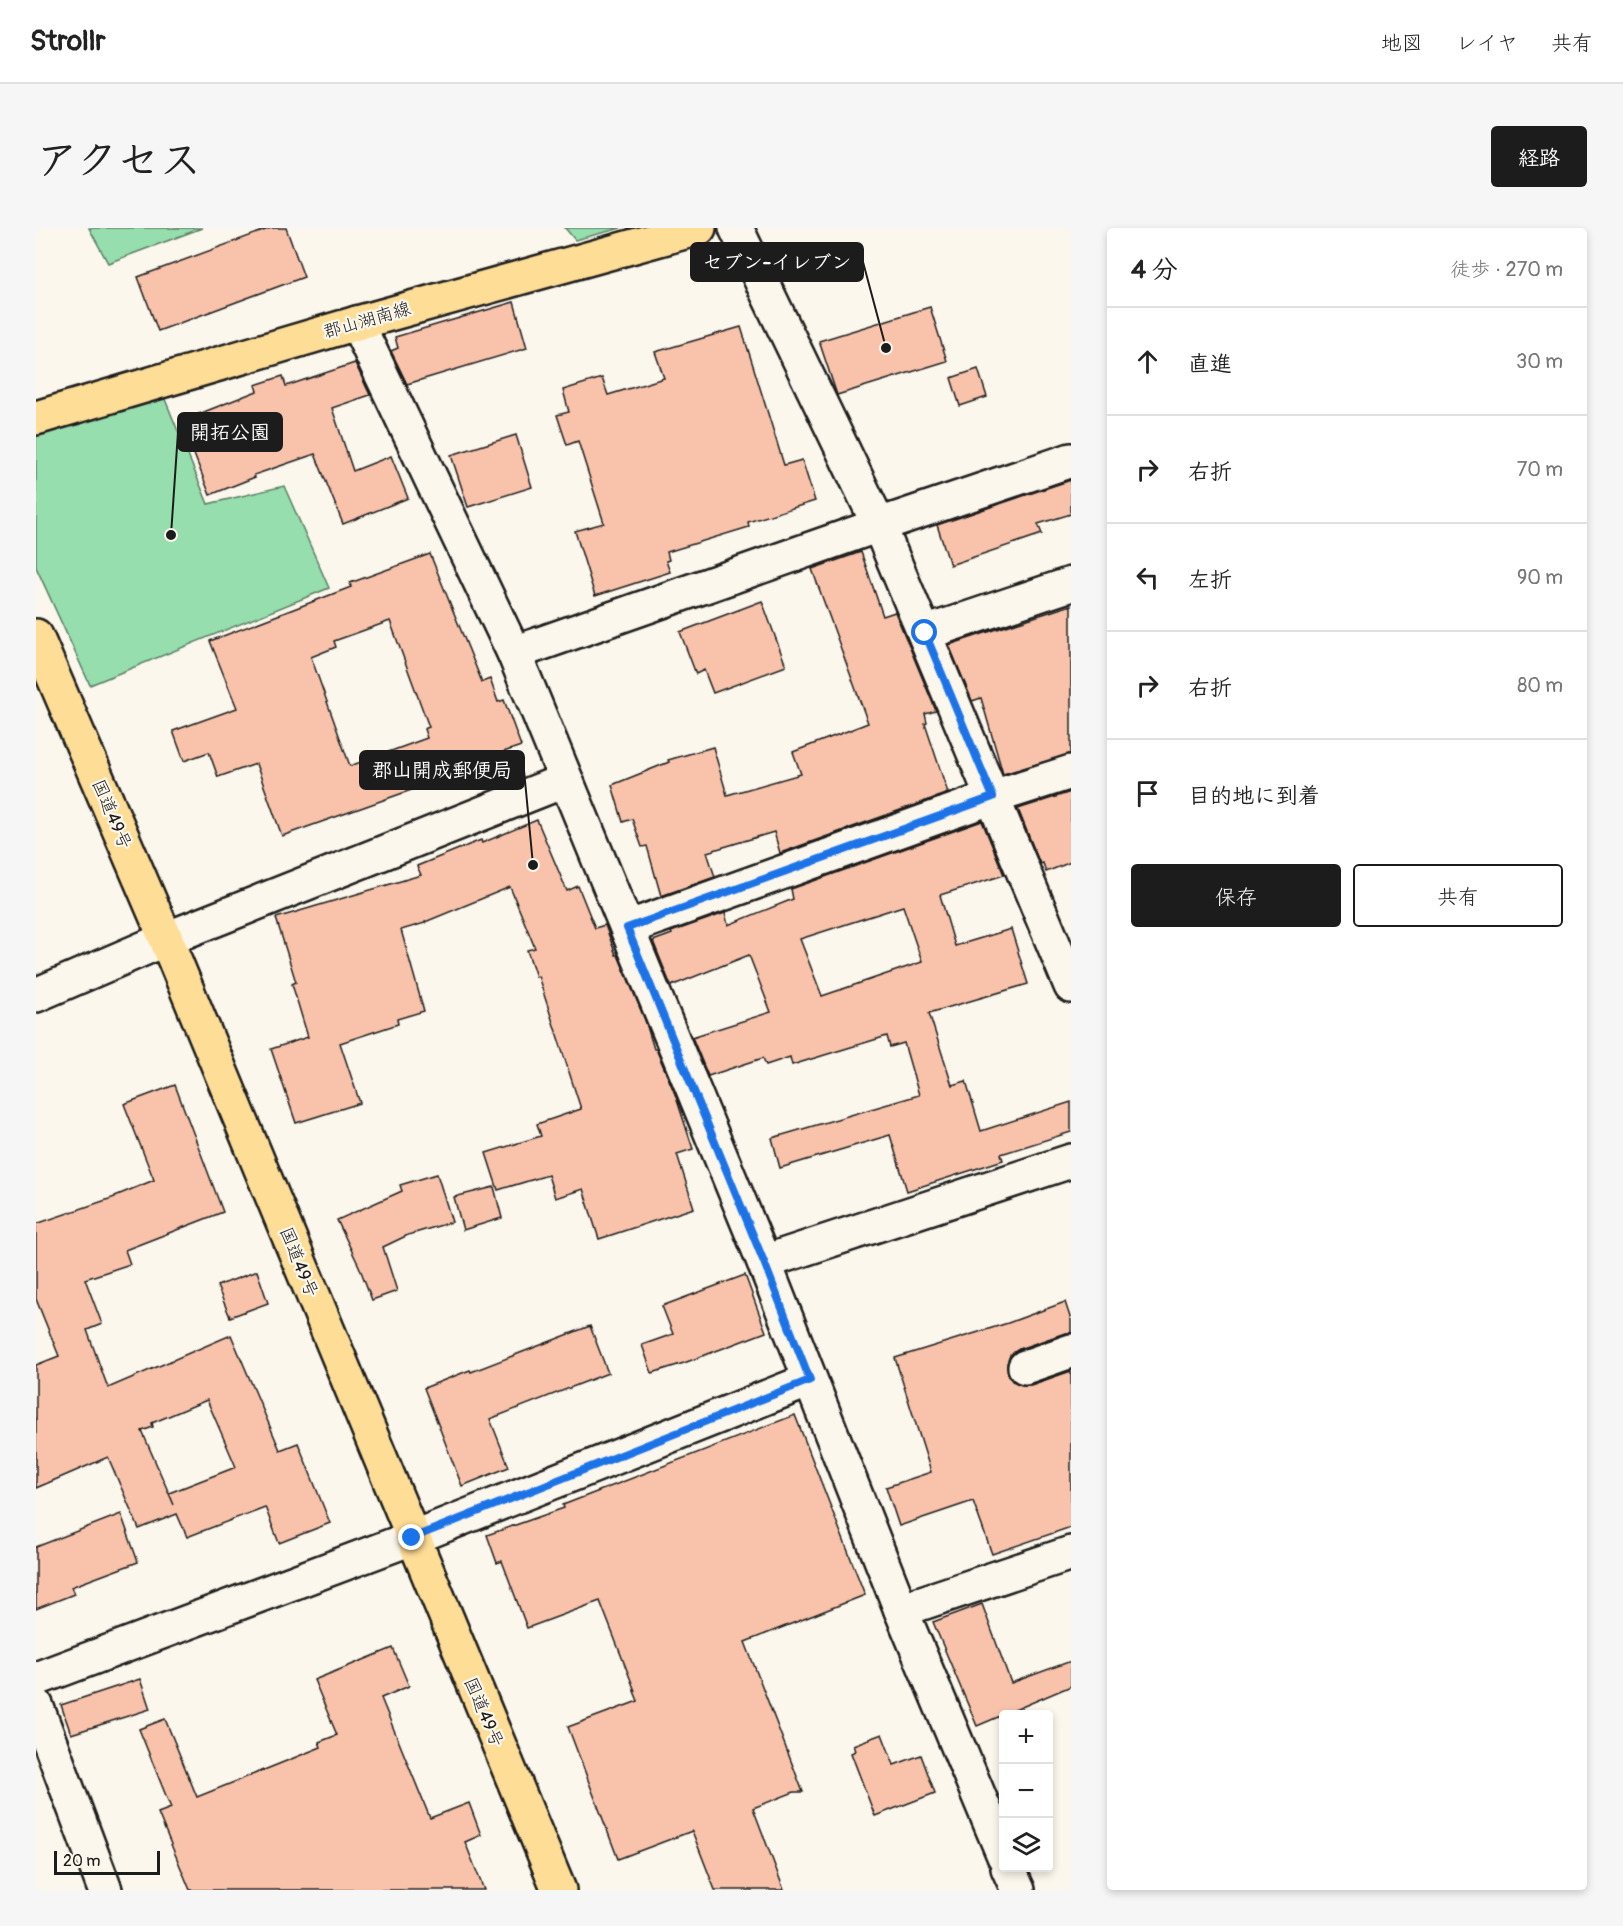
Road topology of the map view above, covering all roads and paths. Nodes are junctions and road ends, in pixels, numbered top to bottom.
1 (699, 228) edge
2 (736, 228) edge
3 (357, 323) junction
4 (36, 418) edge
5 (1071, 460) edge
6 (879, 525) junction
7 (1071, 584) edge
8 (925, 633) junction
9 (36, 636) edge
10 (514, 653) junction
11 (1071, 772) edge
12 (566, 780) junction
13 (993, 797) junction
14 (627, 928) junction
15 (166, 939) junction
16 (1071, 986) edge
17 (36, 995) edge
18 (1071, 1161) edge
19 (764, 1262) junction
20 (1071, 1351) edge
21 (1025, 1367) dead end
22 (810, 1380) junction
23 (412, 1538) junction
24 (1071, 1553) edge
25 (901, 1610) junction
26 (36, 1679) edge
27 (36, 1705) edge
28 (999, 1844) edge
29 (1010, 1872) edge
30 (105, 1890) edge
31 (559, 1890) edge
32 (1018, 1890) edge

1 - 3 main road, 郡山湖南線
2 - 6 street
3 - 4 main road, 郡山湖南線
3 - 10 street
5 - 6 street
6 - 8 street
6 - 10 street
7 - 8 street
8 - 13 street
9 - 15 main road, 国道49号
10 - 12 street
11 - 13 street
12 - 14 street
12 - 15 street
13 - 14 street
13 - 16 street
14 - 19 street
15 - 17 street
15 - 23 main road, 国道49号
18 - 19 street
19 - 22 street
20 - 21 street
22 - 23 street
22 - 25 street
23 - 26 street
23 - 31 main road, 国道49号
24 - 25 street
25 - 28 street
27 - 30 street
29 - 32 street

